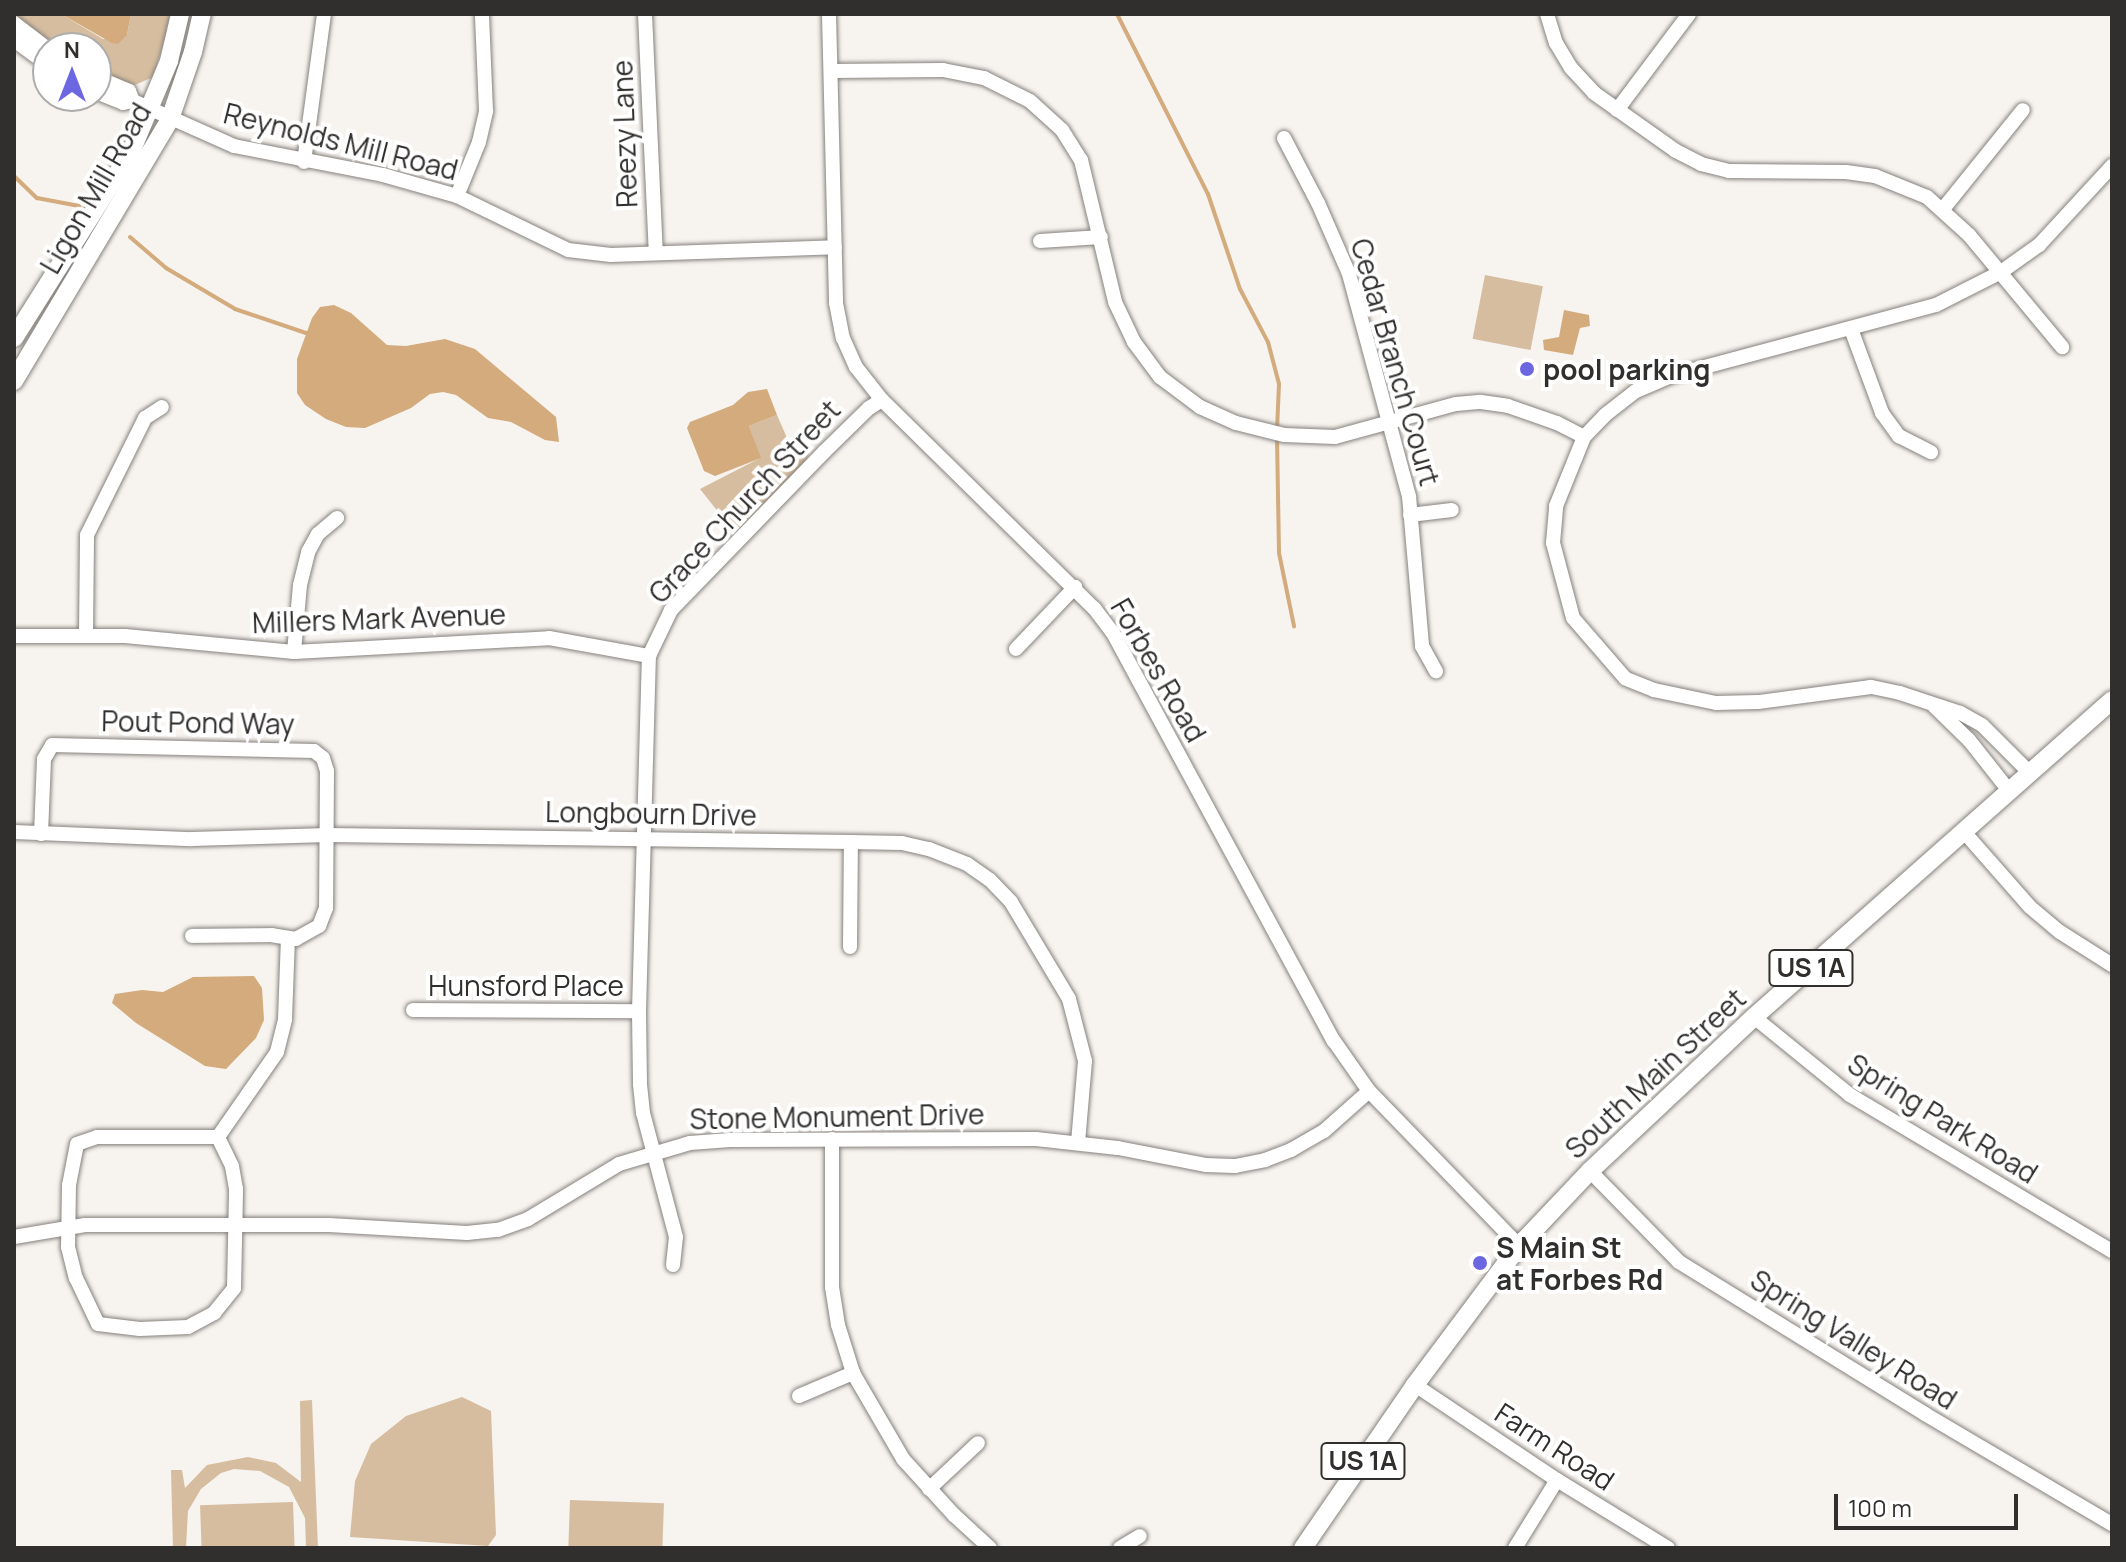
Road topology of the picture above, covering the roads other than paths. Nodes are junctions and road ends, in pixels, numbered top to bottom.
1 (180, 14) edge
2 (202, 14) edge
3 (324, 14) edge
4 (482, 14) edge
5 (645, 14) edge
6 (829, 14) edge
7 (1547, 14) edge
8 (1689, 14) edge
9 (14, 23) edge
10 (32, 37) edge
11 (14, 40) edge
12 (32, 53) edge
13 (831, 71) junction
14 (112, 84) edge
15 (112, 99) edge
16 (133, 101) junction
17 (1617, 110) junction
18 (2023, 110) dead end
19 (161, 114) junction
20 (1284, 138) dead end
21 (304, 162) junction
22 (2112, 166) edge
23 (457, 196) junction
24 (1943, 209) junction
25 (1101, 237) junction
26 (1040, 241) dead end
27 (835, 247) junction
28 (656, 252) junction
29 (2001, 272) junction
30 (1851, 329) junction
31 (14, 338) edge
32 (2062, 347) dead end
33 (14, 381) edge
34 (882, 400) junction
35 (162, 407) dead end
36 (1390, 425) junction
37 (1584, 437) junction
38 (1931, 452) dead end
39 (1452, 510) dead end
40 (1410, 515) junction
41 (337, 518) dead end
42 (1075, 587) junction
43 (86, 634) junction
44 (14, 636) edge
45 (1016, 649) dead end
46 (294, 652) junction
47 (649, 656) junction
48 (1436, 671) dead end
49 (2112, 700) edge
50 (1934, 706) junction
51 (2030, 773) junction
52 (2010, 792) junction
53 (14, 832) edge
54 (1965, 833) junction
55 (41, 834) junction
56 (328, 835) junction
57 (644, 839) junction
58 (851, 842) junction
59 (192, 936) dead end
60 (288, 938) junction
61 (850, 947) dead end
62 (2112, 965) edge
63 (413, 1010) dead end
64 (639, 1011) junction
65 (1754, 1017) junction
66 (1369, 1091) junction
67 (218, 1137) junction
68 (832, 1139) junction
69 (1078, 1142) junction
70 (652, 1152) junction
71 (1590, 1171) junction
72 (234, 1225) junction
73 (69, 1227) junction
74 (14, 1237) edge
75 (1519, 1246) junction
76 (2112, 1251) edge
77 (673, 1265) dead end
78 (853, 1373) junction
79 (1415, 1385) junction
80 (799, 1396) dead end
81 (978, 1443) dead end
82 (1557, 1480) junction
83 (929, 1489) junction
84 (2112, 1524) edge
85 (1140, 1536) dead end
86 (990, 1548) edge
87 (1120, 1548) edge
88 (1303, 1548) edge
89 (1515, 1548) edge
90 (1668, 1548) edge

1 - 19 main road, Ligon Mill Road
2 - 19 main road, Ligon Mill Road
3 - 21 street
4 - 23 street
5 - 28 street, Reezy Lane
6 - 13 street, Forbes Road
7 - 17 street
8 - 17 street
9 - 10 street
11 - 12 street
13 - 25 street
13 - 27 street, Forbes Road
14 - 16 street
15 - 16 street
16 - 19 street, Reynolds Mill Road
17 - 24 street
18 - 24 street
19 - 21 street, Reynolds Mill Road
19 - 31 main road, Ligon Mill Road
19 - 33 main road, Ligon Mill Road
20 - 36 street, Cedar Branch Court
21 - 23 street, Reynolds Mill Road
22 - 29 street
23 - 28 street, Reynolds Mill Road
24 - 29 street
25 - 26 street
25 - 36 street
27 - 28 street, Reynolds Mill Road
27 - 34 street, Forbes Road
29 - 30 street
29 - 32 street
30 - 37 street
30 - 38 street
34 - 42 street, Forbes Road
34 - 47 street, Grace Church Street
35 - 43 street
36 - 37 street
36 - 40 street, Cedar Branch Court
37 - 50 street
39 - 40 street, Cedar Branch Court
40 - 48 street, Cedar Branch Court
41 - 46 street
42 - 45 street
42 - 66 street, Forbes Road
43 - 44 street, Millers Mark Avenue
43 - 46 street, Millers Mark Avenue
46 - 47 street, Millers Mark Avenue
47 - 57 street, Grace Church Street
49 - 51 main road, South Main Street / US 1A
50 - 51 street
50 - 52 street
51 - 52 main road, South Main Street / US 1A
52 - 54 main road, South Main Street / US 1A
53 - 55 street, Longbourn Drive
54 - 62 street
54 - 65 main road, South Main Street / US 1A
55 - 56 street, Longbourn Drive
55 - 56 street, Pout Pond Way
56 - 57 street, Longbourn Drive
56 - 60 street, Pout Pond Way
57 - 58 street, Longbourn Drive
57 - 64 street, Grace Church Street
58 - 61 street
58 - 69 street, Longbourn Drive
59 - 60 street, Pout Pond Way
60 - 67 street
63 - 64 street, Hunsford Place
64 - 70 street, Grace Church Street
65 - 71 main road, South Main Street / US 1A
65 - 76 street, Spring Park Road
66 - 69 street, Stone Monument Drive
66 - 75 street, Forbes Road
67 - 72 street
67 - 73 street
68 - 69 street, Stone Monument Drive
68 - 70 street, Stone Monument Drive
68 - 78 street
70 - 72 street, Stone Monument Drive
70 - 77 street, Grace Church Street
71 - 75 main road, South Main Street / US 1A
71 - 84 street, Spring Valley Road
72 - 73 street, Stone Monument Drive
72 - 73 street
73 - 74 street, Stone Monument Drive
75 - 79 main road, South Main Street / US 1A
78 - 80 street
78 - 83 street
79 - 82 street, Farm Road
79 - 88 main road, South Main Street / US 1A
81 - 83 street
82 - 89 street
82 - 90 street, Farm Road
83 - 86 street
85 - 87 street

